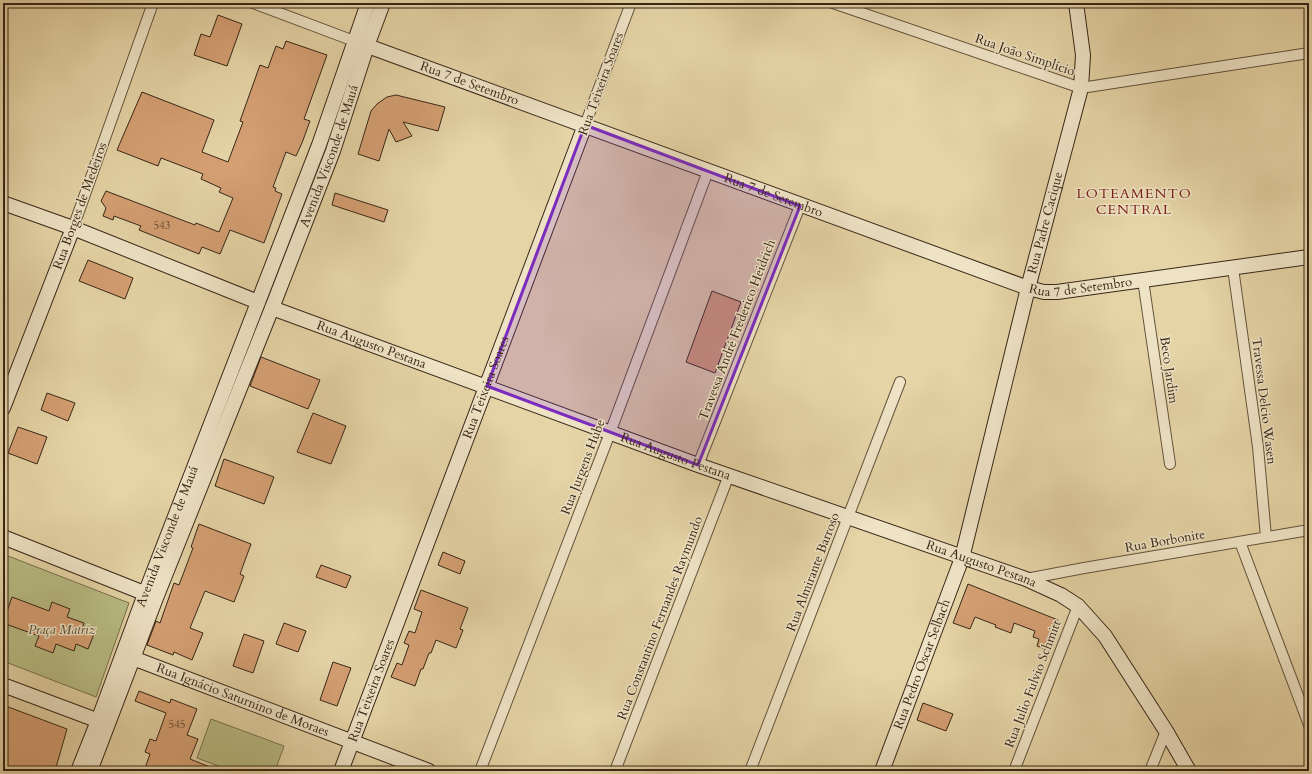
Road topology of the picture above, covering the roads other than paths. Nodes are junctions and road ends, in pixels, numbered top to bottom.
1 (153, 3) edge
2 (253, 3) edge
3 (368, 3) edge
4 (383, 3) edge
5 (631, 3) edge
6 (833, 3) edge
7 (1076, 3) edge
8 (360, 44) junction
9 (1309, 53) edge
10 (1081, 88) junction
11 (585, 125) junction
12 (319, 145) junction
13 (333, 150) junction
14 (708, 171) junction
15 (3, 203) edge
16 (800, 206) junction
17 (73, 228) junction
18 (1309, 257) edge
19 (1233, 268) junction
20 (1143, 280) junction
21 (1028, 288) junction
22 (258, 302) junction
23 (272, 308) junction
24 (900, 382) dead end
25 (486, 386) junction
26 (3, 408) edge
27 (610, 432) junction
28 (698, 464) junction
29 (1170, 464) dead end
30 (729, 475) junction
31 (848, 517) junction
32 (1309, 530) edge
33 (3, 537) edge
34 (1266, 537) junction
35 (1240, 542) junction
36 (962, 558) junction
37 (1026, 580) junction
38 (151, 596) junction
39 (1078, 606) junction
40 (129, 657) junction
41 (3, 685) edge
42 (104, 723) junction
43 (1309, 725) edge
44 (1166, 731) junction
45 (352, 742) junction
46 (78, 771) edge
47 (90, 771) edge
48 (341, 771) edge
49 (429, 771) edge
50 (480, 771) edge
51 (615, 771) edge
52 (750, 771) edge
53 (882, 771) edge
54 (1014, 771) edge
55 (1150, 771) edge
56 (1189, 771) edge

1 - 17 street, Rua Borges de Medeiros
2 - 8 street, Rua 7 de Setembro
3 - 8 main road, Avenida Visconde de Mauá
4 - 8 main road, Avenida Visconde de Mauá
5 - 11 street, Rua Teixeira Soares
6 - 10 street, Rua João Simplício
7 - 10 main road, Rua Padre Cacique
8 - 11 main road, Rua 7 de Setembro
8 - 12 main road, Avenida Visconde de Mauá
8 - 13 main road, Avenida Visconde de Mauá
9 - 10 street, Rua João Simplício
10 - 21 main road, Rua Padre Cacique
11 - 14 main road, Rua 7 de Setembro
11 - 25 main road, Rua Teixeira Soares
12 - 13 main road
12 - 22 main road, Avenida Visconde de Mauá
13 - 23 main road, Avenida Visconde de Mauá
14 - 16 main road, Rua 7 de Setembro
14 - 27 street, Rua Jurgens Hube
15 - 17 main road
16 - 21 main road, Rua 7 de Setembro
16 - 28 street, Travessa André Frederico Heidrich
17 - 22 main road
17 - 26 main road, Rua Borges de Medeiros
18 - 19 main road, Rua 7 de Setembro
19 - 20 main road, Rua 7 de Setembro
19 - 34 street, Travessa Delcio Wasen
20 - 21 main road, Rua 7 de Setembro
20 - 29 street, Beco Jardim
21 - 36 main road, Rua Padre Cacique
22 - 23 main road
22 - 38 main road, Avenida Visconde de Mauá
23 - 25 main road, Rua Augusto Pestana
23 - 38 main road, Avenida Visconde de Mauá
24 - 31 street, Rua Almirante Barroso
25 - 27 main road, Rua Augusto Pestana
25 - 45 main road, Rua Teixeira Soares
27 - 28 main road, Rua Augusto Pestana
27 - 50 street, Rua Jurgens Hube
28 - 30 main road, Rua Augusto Pestana
30 - 31 main road, Rua Augusto Pestana
30 - 51 street, Rua Constantino Fernandes Raymundo
31 - 36 main road, Rua Augusto Pestana
31 - 52 street, Rua Almirante Barroso
32 - 34 street, Rua Borbonite
33 - 38 main road
34 - 35 street, Rua Borbonite
35 - 37 street, Rua Borbonite
35 - 43 street
36 - 37 main road, Rua Augusto Pestana
36 - 53 main road, Rua Pedro Oscar Selbach
37 - 39 main road, Rua Augusto Pestana
38 - 40 main road, Avenida Visconde de Mauá
39 - 44 main road, Rua Augusto Pestana
39 - 54 street, Rua Julio Fulvio Schmitt
40 - 42 main road, Avenida Visconde de Mauá
40 - 45 main road, Rua Ignácio Saturnino de Moraes
41 - 42 main road
42 - 46 main road, Avenida Visconde de Mauá
42 - 47 main road, Avenida Visconde de Mauá
44 - 55 street
44 - 56 main road, Rua Augusto Pestana
45 - 48 main road, Rua Teixeira Soares
45 - 49 main road, Rua Ignácio Saturnino de Moraes

